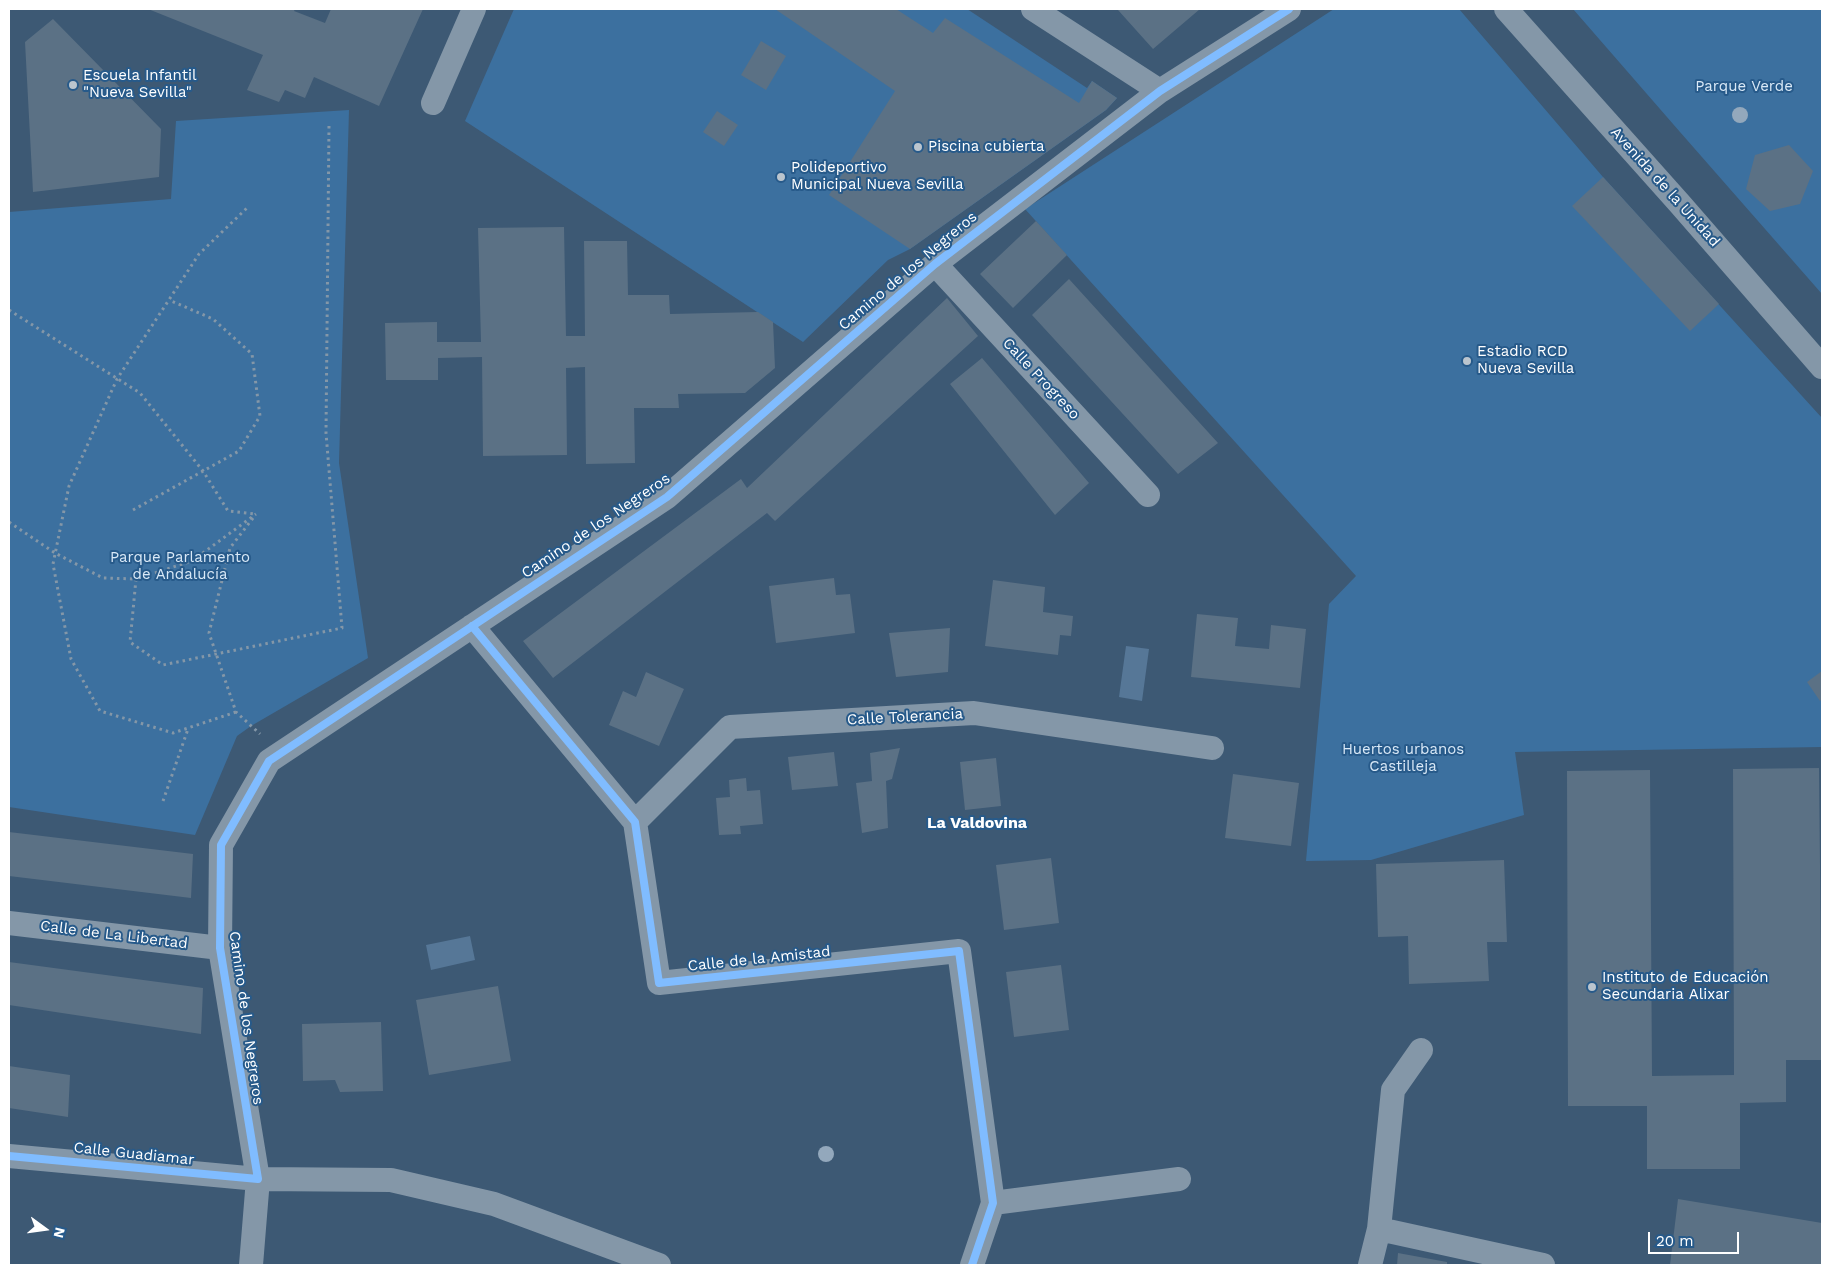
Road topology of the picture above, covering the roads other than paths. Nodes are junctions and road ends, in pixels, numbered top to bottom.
1 (474, 9) edge
2 (1033, 9) edge
3 (1289, 9) edge
4 (1506, 9) edge
5 (1160, 91) junction
6 (433, 103) dead end
7 (935, 264) junction
8 (1822, 367) edge
9 (1148, 495) dead end
10 (472, 626) junction
11 (1212, 748) dead end
12 (635, 822) junction
13 (9, 923) edge
14 (220, 948) junction
15 (1421, 1050) dead end
16 (9, 1156) edge
17 (258, 1179) junction
18 (1179, 1179) dead end
19 (993, 1203) junction
20 (1379, 1229) junction
21 (251, 1265) edge
22 (659, 1265) edge
23 (972, 1265) edge
24 (1370, 1265) edge
25 (1543, 1265) edge

1 - 6 street
2 - 5 street
3 - 5 street, Camino de los Negreros
4 - 8 street, Avenida de la Unidad
5 - 7 street, Camino de los Negreros
7 - 9 street, Calle Progreso
7 - 10 street, Camino de los Negreros
10 - 12 street
10 - 14 street, Camino de los Negreros
11 - 12 street, Calle Tolerancia
12 - 19 street, Calle de la Amistad
13 - 14 street, Calle de La Libertad
14 - 17 street, Camino de los Negreros
15 - 20 street
16 - 17 street, Calle Guadiamar
17 - 21 street, Camino de los Negreros
17 - 22 street, Calle Guadiamar
18 - 19 street
19 - 23 street, Calle de la Amistad
20 - 24 street
20 - 25 street

